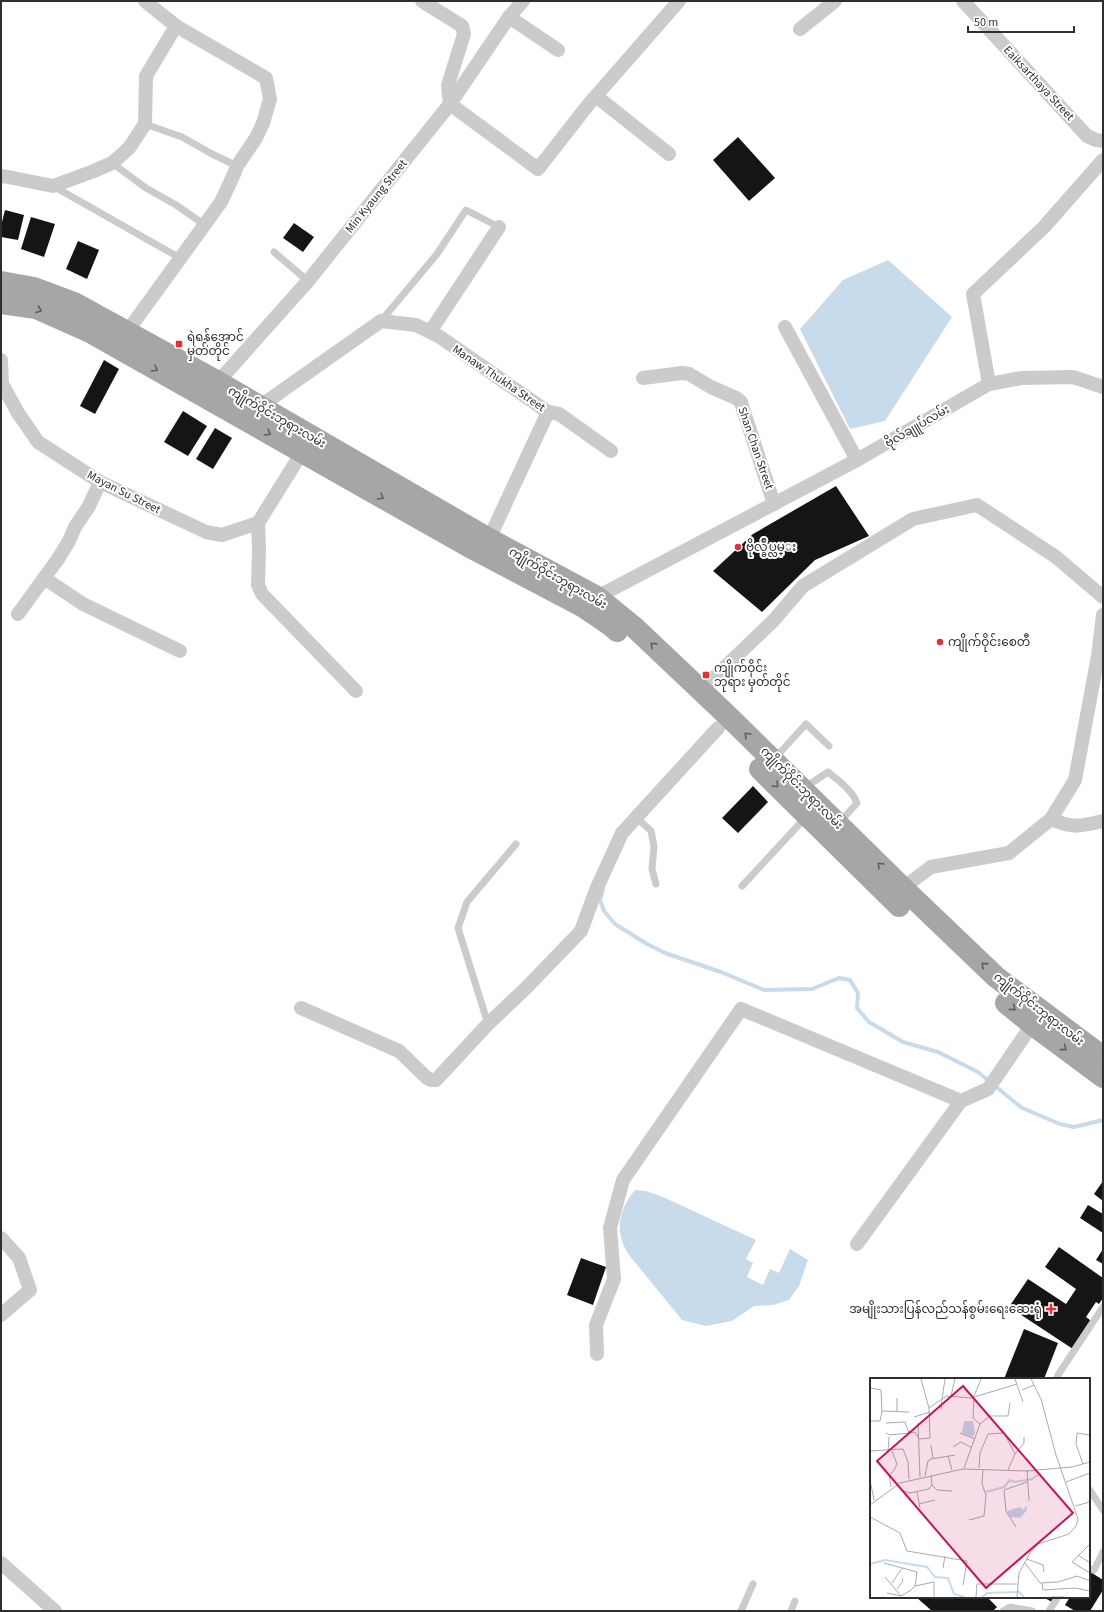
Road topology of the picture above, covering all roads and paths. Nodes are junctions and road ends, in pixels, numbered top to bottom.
1 (422, 1) edge
2 (523, 1) edge
3 (679, 1) edge
4 (835, 1) edge
5 (963, 1) edge
6 (147, 2) edge
7 (509, 17) junction
8 (176, 26) junction
9 (800, 29) dead end
10 (558, 50) dead end
11 (596, 96) junction
12 (450, 104) junction
13 (145, 124) junction
14 (1103, 140) edge
15 (669, 154) dead end
16 (1103, 160) edge
17 (112, 163) junction
18 (237, 166) junction
19 (1, 178) edge
20 (53, 186) junction
21 (205, 225) junction
22 (499, 227) joint
23 (274, 252) dead end
24 (180, 258) junction
25 (308, 281) junction
26 (1, 288) edge
27 (379, 323) junction
28 (785, 327) dead end
29 (127, 332) junction
30 (430, 332) junction
31 (1, 360) edge
32 (643, 378) dead end
33 (989, 384) junction
34 (1103, 387) edge
35 (211, 390) junction
36 (259, 407) junction
37 (548, 412) junction
38 (306, 445) junction
39 (611, 451) dead end
40 (857, 460) junction
41 (100, 482) junction
42 (774, 504) junction
43 (258, 523) junction
44 (486, 546) junction
45 (44, 578) junction
46 (597, 597) junction
47 (1103, 597) edge
48 (18, 614) dead end
49 (1103, 615) edge
50 (180, 651) dead end
51 (701, 690) junction
52 (356, 691) dead end
53 (718, 728) junction
54 (829, 746) dead end
55 (773, 761) junction
56 (802, 789) junction
57 (813, 810) junction
58 (636, 817) junction
59 (1051, 819) junction
60 (1103, 821) edge
61 (838, 824) junction
62 (516, 844) dead end
63 (656, 884) dead end
64 (742, 886) dead end
65 (903, 888) junction
66 (300, 1008) dead end
67 (1037, 1018) junction
68 (488, 1024) junction
69 (1103, 1057) edge
70 (1103, 1077) edge
71 (961, 1101) junction
72 (1, 1238) edge
73 (857, 1244) dead end
74 (1103, 1307) edge
75 (1, 1315) edge
76 (597, 1354) dead end
77 (1057, 1378) edge
78 (1090, 1490) edge
79 (1103, 1510) edge
80 (1103, 1552) edge
81 (1, 1563) edge
82 (1090, 1569) edge
83 (753, 1584) dead end
84 (1057, 1598) edge
85 (795, 1601) dead end
86 (55, 1611) edge
87 (742, 1611) edge
88 (791, 1611) edge
89 (1003, 1611) edge
90 (1032, 1611) edge
91 (1049, 1611) edge

1 - 12 street
2 - 7 street, Min Kyaung Street
3 - 11 street
4 - 9 street
5 - 14 street, Eaiksarthaya Street
6 - 8 street
7 - 10 street
7 - 12 street, Min Kyaung Street
8 - 13 street
8 - 18 street
11 - 12 street
11 - 15 street
12 - 25 street, Min Kyaung Street
13 - 17 street
13 - 18 lane
16 - 33 street
17 - 20 street
17 - 21 lane
18 - 21 street
19 - 20 street
20 - 24 lane
21 - 24 street
22 - 27 lane
22 - 30 street
23 - 25 lane
24 - 29 street
25 - 35 street, Min Kyaung Street
26 - 29 main road, ကျိုက်ဝိုင်းဘုရားလမ်း
26 -> 35 main road, ကျိုက်ဝိုင်းဘုရားလမ်း
27 - 30 street, Manaw Thukha Street
27 - 36 street
28 - 40 street
29 - 35 main road, ကျိုက်ဝိုင်းဘုရားလမ်း
30 - 37 street, Manaw Thukha Street
31 - 41 street, Mayan Su Street
32 - 42 street, Shan Chan Street
33 - 34 street, ဗိုလ်ချူပ်လမ်း
33 - 40 street, ဗိုလ်ချူပ်လမ်း
35 - 36 main road, ကျိုက်ဝိုင်းဘုရားလမ်း
35 -> 38 main road, ကျိုက်ဝိုင်းဘုရားလမ်း
36 - 38 main road, ကျိုက်ဝိုင်းဘုရားလမ်း
37 - 39 street, Manaw Thukha Street
37 - 44 street
38 - 43 street
38 - 44 main road, ကျိုက်ဝိုင်းဘုရားလမ်း
40 - 42 street, ဗိုလ်ချူပ်လမ်း
41 - 43 street, Mayan Su Street
41 - 45 street
42 - 46 street, ဗိုလ်ချူပ်လမ်း
43 - 52 street
44 - 46 main road, ကျိုက်ဝိုင်းဘုရားလမ်း
44 - 53 main road, ကျိုက်ဝိုင်းဘုရားလမ်း
45 - 48 street
45 - 50 street
51 -> 46 main road, ကျိုက်ဝိုင်းဘုရားလမ်း
47 - 51 street
49 - 59 street
55 -> 51 main road, ကျိုက်ဝိုင်းဘုရားလမ်း
53 -> 57 main road, ကျိုက်ဝိုင်းဘုရားလမ်း
53 - 58 street
54 - 55 lane
55 - 56 main road, ကျိုက်ဝိုင်းဘုရားလမ်း
56 - 57 main road, ကျိုက်ဝိုင်းဘုရားလမ်း
56 - 61 lane
57 - 61 main road, ကျိုက်ဝိုင်းဘုရားလမ်း
57 - 64 lane
57 -> 67 main road, ကျိုက်ဝိုင်းဘုရားလမ်း
58 - 63 lane
58 - 68 street
59 - 60 street
59 - 65 street
65 -> 61 main road, ကျိုက်ဝိုင်းဘုရားလမ်း
62 - 68 lane
67 -> 65 main road, ကျိုက်ဝိုင်းဘုရားလမ်း
66 - 68 street
67 - 69 main road, ကျိုက်ဝိုင်းဘုရားလမ်း
67 -> 70 main road, ကျိုက်ဝိုင်းဘုရားလမ်း
67 - 71 street
71 - 73 street
71 - 76 street
72 - 75 street
74 - 77 lane
78 - 79 lane
80 - 82 lane
81 - 86 street
83 - 87 lane
84 - 91 lane
85 - 88 lane
89 - 90 lane

